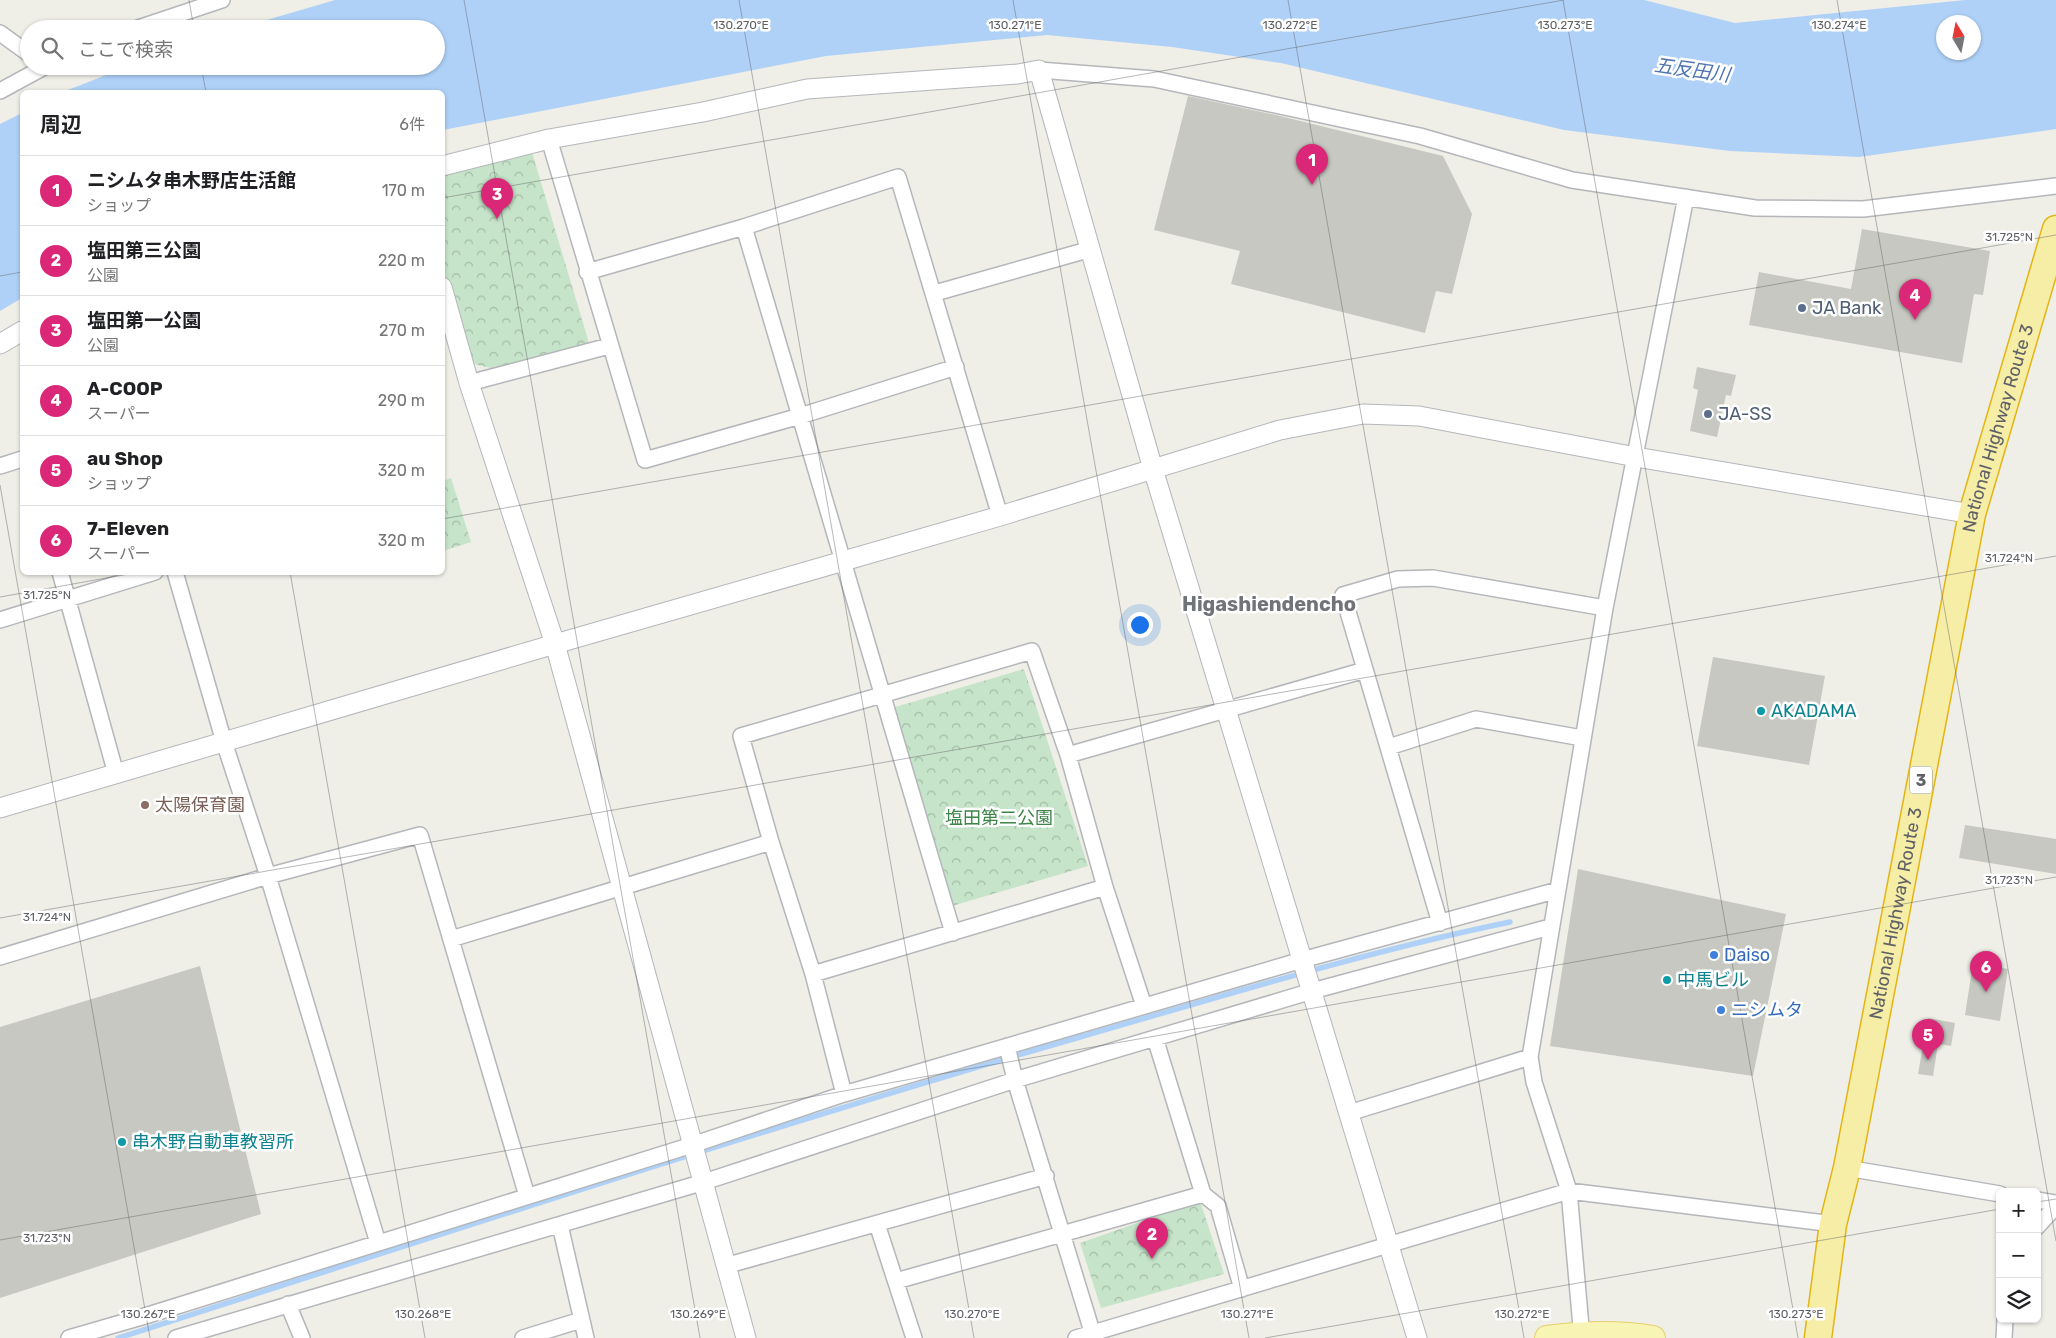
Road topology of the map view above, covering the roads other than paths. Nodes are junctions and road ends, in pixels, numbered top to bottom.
1 (222, 0) edge
2 (162, 20) edge
3 (0, 33) edge
4 (20, 47) edge
5 (1039, 70) junction
6 (29, 75) edge
7 (0, 91) edge
8 (549, 140) junction
9 (445, 165) edge
10 (2056, 186) edge
11 (1686, 197) junction
12 (744, 227) junction
13 (2056, 229) edge
14 (1090, 249) junction
15 (588, 272) junction
16 (2048, 287) edge
17 (935, 292) junction
18 (445, 298) edge
19 (20, 332) edge
20 (0, 344) edge
21 (609, 346) junction
22 (956, 367) junction
23 (469, 383) junction
24 (800, 416) junction
25 (1636, 457) junction
26 (20, 460) edge
27 (0, 466) edge
28 (1153, 469) junction
29 (1972, 514) junction
30 (1000, 516) junction
31 (842, 562) junction
32 (61, 575) edge
33 (146, 575) edge
34 (176, 575) edge
35 (68, 600) junction
36 (1605, 608) junction
37 (0, 620) edge
38 (555, 644) junction
39 (1365, 670) junction
40 (881, 693) junction
41 (1226, 709) junction
42 (1582, 738) junction
43 (224, 742) junction
44 (1389, 747) junction
45 (1068, 754) junction
46 (116, 774) junction
47 (0, 808) edge
48 (770, 842) junction
49 (268, 876) junction
50 (1105, 887) junction
51 (623, 888) junction
52 (1558, 890) junction
53 (1440, 924) junction
54 (1550, 927) junction
55 (953, 933) junction
56 (451, 939) junction
57 (0, 957) edge
58 (1302, 960) junction
59 (813, 974) junction
60 (1312, 991) junction
61 (1144, 1006) junction
62 (1155, 1038) junction
63 (1007, 1046) junction
64 (1530, 1057) junction
65 (1015, 1080) junction
66 (844, 1094) junction
67 (1349, 1112) junction
68 (692, 1145) junction
69 (1847, 1168) junction
70 (1046, 1176) junction
71 (704, 1182) junction
72 (1569, 1191) junction
73 (1996, 1193) edge
74 (1203, 1194) junction
75 (526, 1196) junction
76 (2041, 1201) edge
77 (2056, 1205) edge
78 (2041, 1222) edge
79 (877, 1224) junction
80 (1833, 1224) junction
81 (560, 1225) junction
82 (1063, 1234) junction
83 (378, 1243) junction
84 (1388, 1245) junction
85 (725, 1266) junction
86 (896, 1281) junction
87 (1242, 1289) junction
88 (288, 1304) junction
89 (581, 1320) junction
90 (2006, 1323) edge
91 (1581, 1335) edge
92 (1093, 1336) edge
93 (69, 1338) edge
94 (176, 1338) edge
95 (302, 1338) edge
96 (523, 1338) edge
97 (586, 1338) edge
98 (746, 1338) edge
99 (914, 1338) edge
100 (1076, 1338) edge
101 (1417, 1338) edge
102 (1546, 1338) edge
103 (1653, 1338) edge
104 (1818, 1338) edge
105 (2004, 1338) edge

1 - 2 street
3 - 4 street
5 - 8 street
5 - 11 street
5 - 14 street
6 - 7 street
8 - 9 street
8 - 15 street
10 - 11 street
11 - 25 street
12 - 15 street
12 - 17 street
12 - 24 street
13 - 16 highway, National Highway Route 3 / 3
14 - 17 street
14 - 28 street
15 - 21 street
16 - 29 highway, National Highway Route 3 / 3
17 - 22 street
18 - 23 street
19 - 20 street
21 - 23 street
21 - 24 street
22 - 24 street
22 - 30 street
23 - 38 street
24 - 31 street
25 - 28 street
25 - 29 street
25 - 36 street
26 - 27 street
28 - 30 street
28 - 41 street
29 - 69 highway, National Highway Route 3 / 3
30 - 31 street
31 - 38 street
31 - 40 street
32 - 35 street
33 - 35 street
34 - 43 street
35 - 37 street
35 - 46 street
36 - 39 street
36 - 42 street
38 - 43 street
38 - 51 street
39 - 41 street
39 - 44 street
40 - 45 street
40 - 48 street
40 - 55 street
41 - 45 street
41 - 58 street
42 - 44 street
42 - 52 street
43 - 46 street
43 - 49 street
44 - 53 street
45 - 50 street
46 - 47 street
48 - 51 street
48 - 59 street
49 - 56 street
49 - 57 street
49 - 83 street
50 - 55 street
50 - 61 street
51 - 56 street
51 - 68 street
52 - 53 street
52 - 54 street
53 - 58 street
54 - 60 street
54 - 64 street
55 - 59 street
56 - 75 street
58 - 60 street
58 - 61 street
59 - 66 street
60 - 62 street
60 - 67 street
61 - 63 street
62 - 65 street
62 - 74 street
63 - 65 street
63 - 66 street
64 - 67 street
64 - 72 street
65 - 70 street
65 - 71 street
66 - 68 street
67 - 84 street
68 - 71 street
68 - 75 street
69 - 73 street
69 - 80 highway, National Highway Route 3 / 3
70 - 79 street
70 - 82 street
71 - 81 street
71 - 85 street
72 - 80 street
72 - 84 street
72 - 91 street
74 - 82 street
74 - 87 street
75 - 83 street
76 - 77 street
77 - 78 street
79 - 85 street
79 - 86 street
80 - 104 highway, National Highway Route 3 / 3
81 - 88 street
81 - 89 street
82 - 86 street
82 - 92 street
83 - 93 street
84 - 87 street
84 - 101 street
85 - 98 street
86 - 99 street
87 - 92 street
88 - 94 street
88 - 95 street
89 - 96 street
89 - 97 street
90 - 105 street
91 - 102 main road
91 - 103 main road
92 - 100 street

